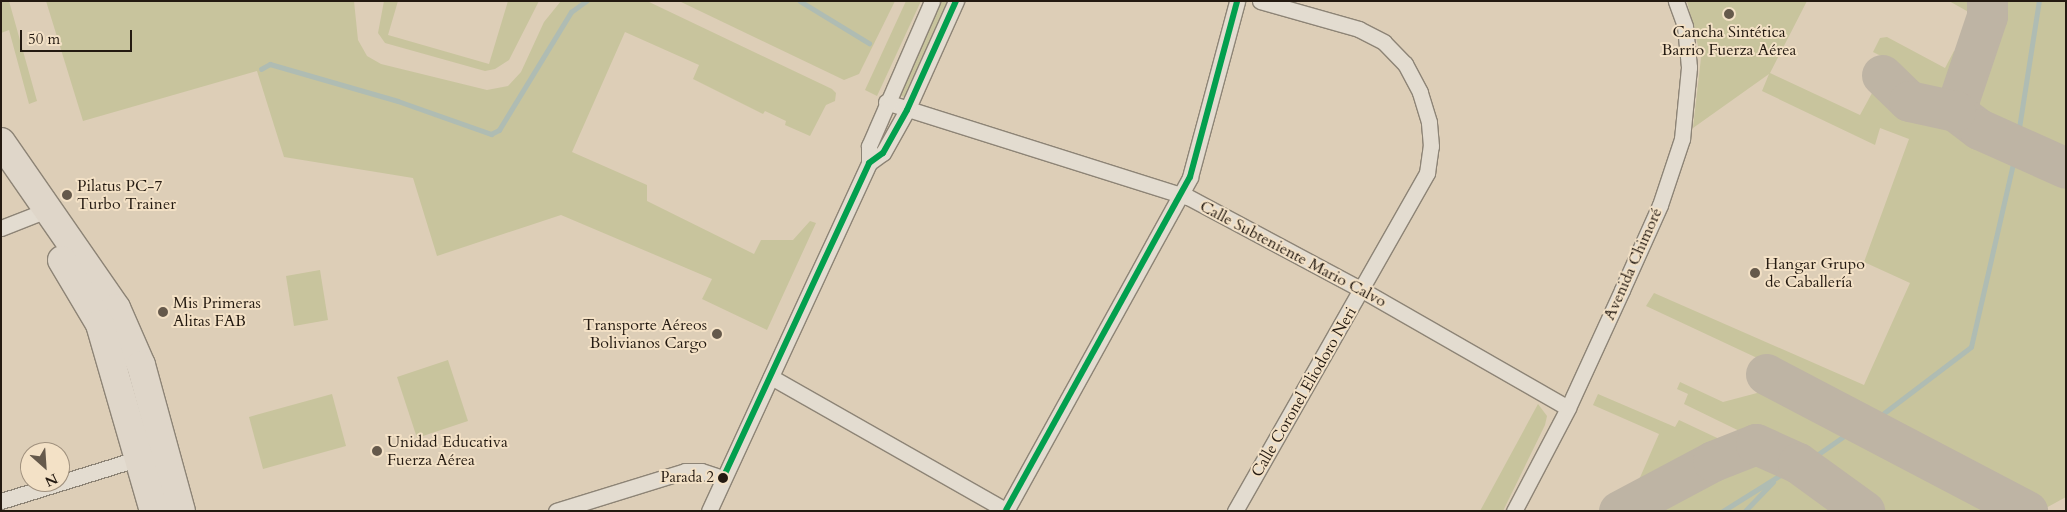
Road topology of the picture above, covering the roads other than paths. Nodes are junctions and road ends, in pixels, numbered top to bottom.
1 (932, 1) edge
2 (956, 1) edge
3 (1237, 1) edge
4 (1260, 1) edge
5 (1676, 1) edge
6 (886, 102) junction
7 (907, 110) junction
8 (1, 142) edge
9 (869, 163) junction
10 (1, 170) edge
11 (1180, 194) junction
12 (40, 213) junction
13 (1, 228) edge
14 (1362, 290) junction
15 (771, 378) junction
16 (1568, 408) junction
17 (152, 455) junction
18 (723, 478) junction
19 (1, 500) edge
20 (154, 511) edge
21 (181, 511) edge
22 (556, 511) edge
23 (709, 511) edge
24 (1007, 511) edge
25 (1235, 511) edge
26 (1514, 511) edge

1 - 6 street
2 - 7 street
3 - 11 street
4 - 14 street, Calle Coronel Eliodoro Neri
5 - 16 street, Avenida Chimoré
6 - 7 street, Calle Subteniente Mario Calvo
6 - 9 street
7 - 9 street
7 - 11 street, Calle Subteniente Mario Calvo
8 - 12 highway
9 - 15 street
10 - 12 highway
11 - 14 street, Calle Subteniente Mario Calvo
11 - 24 street
12 - 13 street
12 - 17 highway
14 - 16 street, Calle Subteniente Mario Calvo
14 - 25 street, Calle Coronel Eliodoro Neri
15 - 18 street
15 - 24 street
16 - 26 street, Avenida Chimoré
17 - 19 street
17 - 20 highway
17 - 21 highway
18 - 22 street
18 - 23 street

